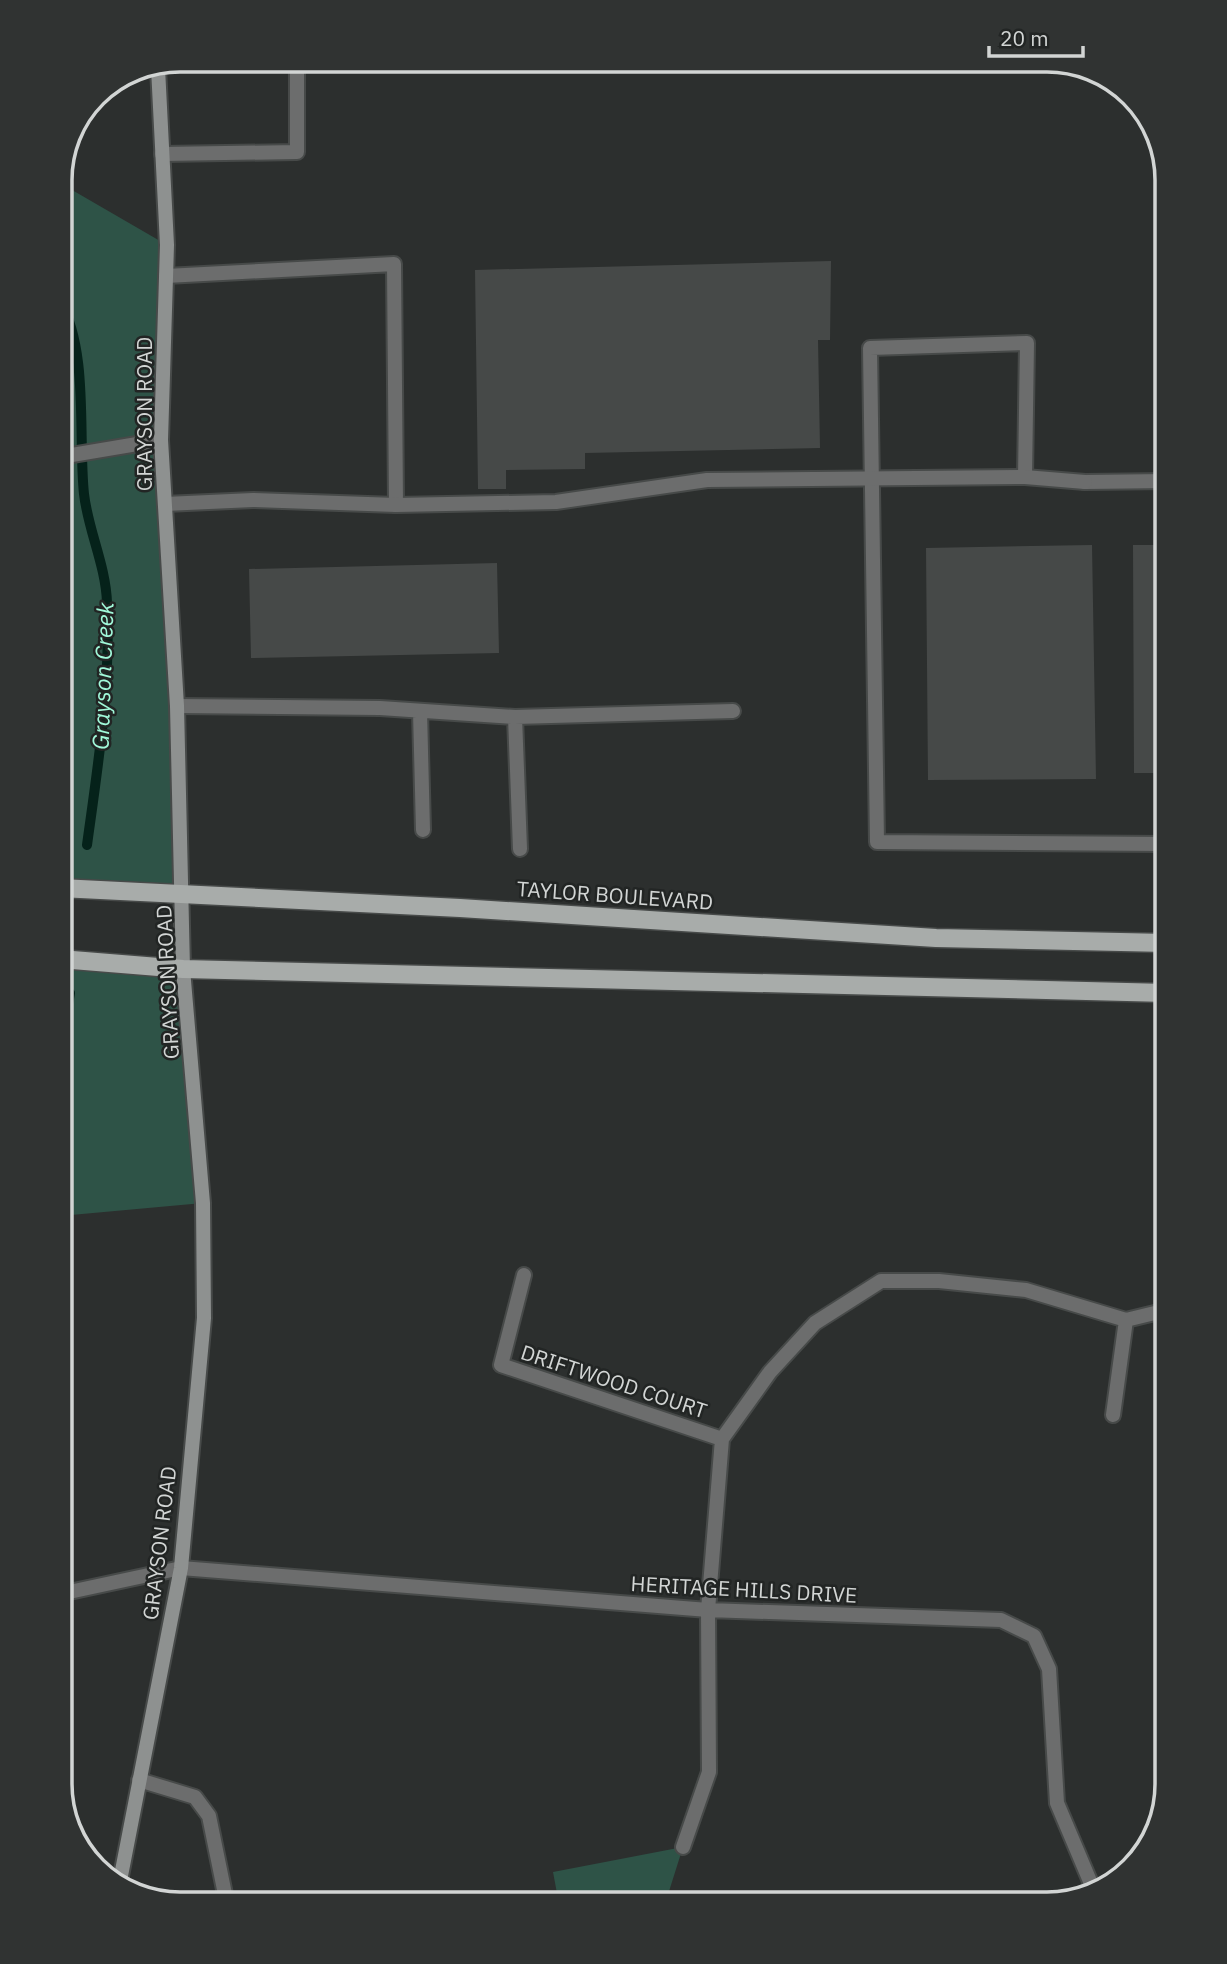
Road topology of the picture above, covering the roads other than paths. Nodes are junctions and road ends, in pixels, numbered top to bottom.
1 (297, 72) edge
2 (158, 75) edge
3 (162, 154) junction
4 (166, 276) junction
5 (161, 440) junction
6 (72, 454) edge
7 (1025, 477) junction
8 (872, 478) junction
9 (1155, 481) edge
10 (165, 504) junction
11 (396, 505) junction
12 (177, 706) junction
13 (420, 711) junction
14 (733, 711) dead end
15 (515, 717) junction
16 (424, 830) dead end
17 (1155, 844) edge
18 (520, 849) dead end
19 (72, 889) edge
20 (184, 894) junction
21 (1155, 943) edge
22 (72, 960) edge
23 (183, 969) junction
24 (1155, 993) edge
25 (524, 1275) dead end
26 (1155, 1313) edge
27 (1126, 1320) junction
28 (1113, 1415) dead end
29 (722, 1439) junction
30 (181, 1568) junction
31 (72, 1591) edge
32 (708, 1611) junction
33 (139, 1780) junction
34 (683, 1846) dead end
35 (121, 1875) edge
36 (1091, 1883) edge
37 (225, 1892) edge

1 - 3 street
2 - 3 street, GRAYSON ROAD
3 - 4 street, GRAYSON ROAD
4 - 5 street, GRAYSON ROAD
4 - 11 street
5 - 6 street
5 - 10 street, GRAYSON ROAD
7 - 8 street
7 - 8 street
7 - 9 street
8 - 11 street
8 - 17 street
10 - 11 street
10 - 12 street, GRAYSON ROAD
12 - 13 street
12 - 20 street, GRAYSON ROAD
13 - 15 street
13 - 16 street
14 - 15 street
15 - 18 street
19 - 20 main road, TAYLOR BOULEVARD
20 - 21 main road, TAYLOR BOULEVARD
20 - 23 street, GRAYSON ROAD
22 - 23 main road
23 - 24 main road
23 - 30 street, GRAYSON ROAD
25 - 29 street, DRIFTWOOD COURT
26 - 27 street
27 - 28 street
27 - 29 street
29 - 32 street
30 - 31 street, HERITAGE HILLS DRIVE
30 - 32 street, HERITAGE HILLS DRIVE
30 - 33 street, GRAYSON ROAD
32 - 34 street
32 - 36 street, HERITAGE HILLS DRIVE
33 - 35 street, GRAYSON ROAD
33 - 37 street

